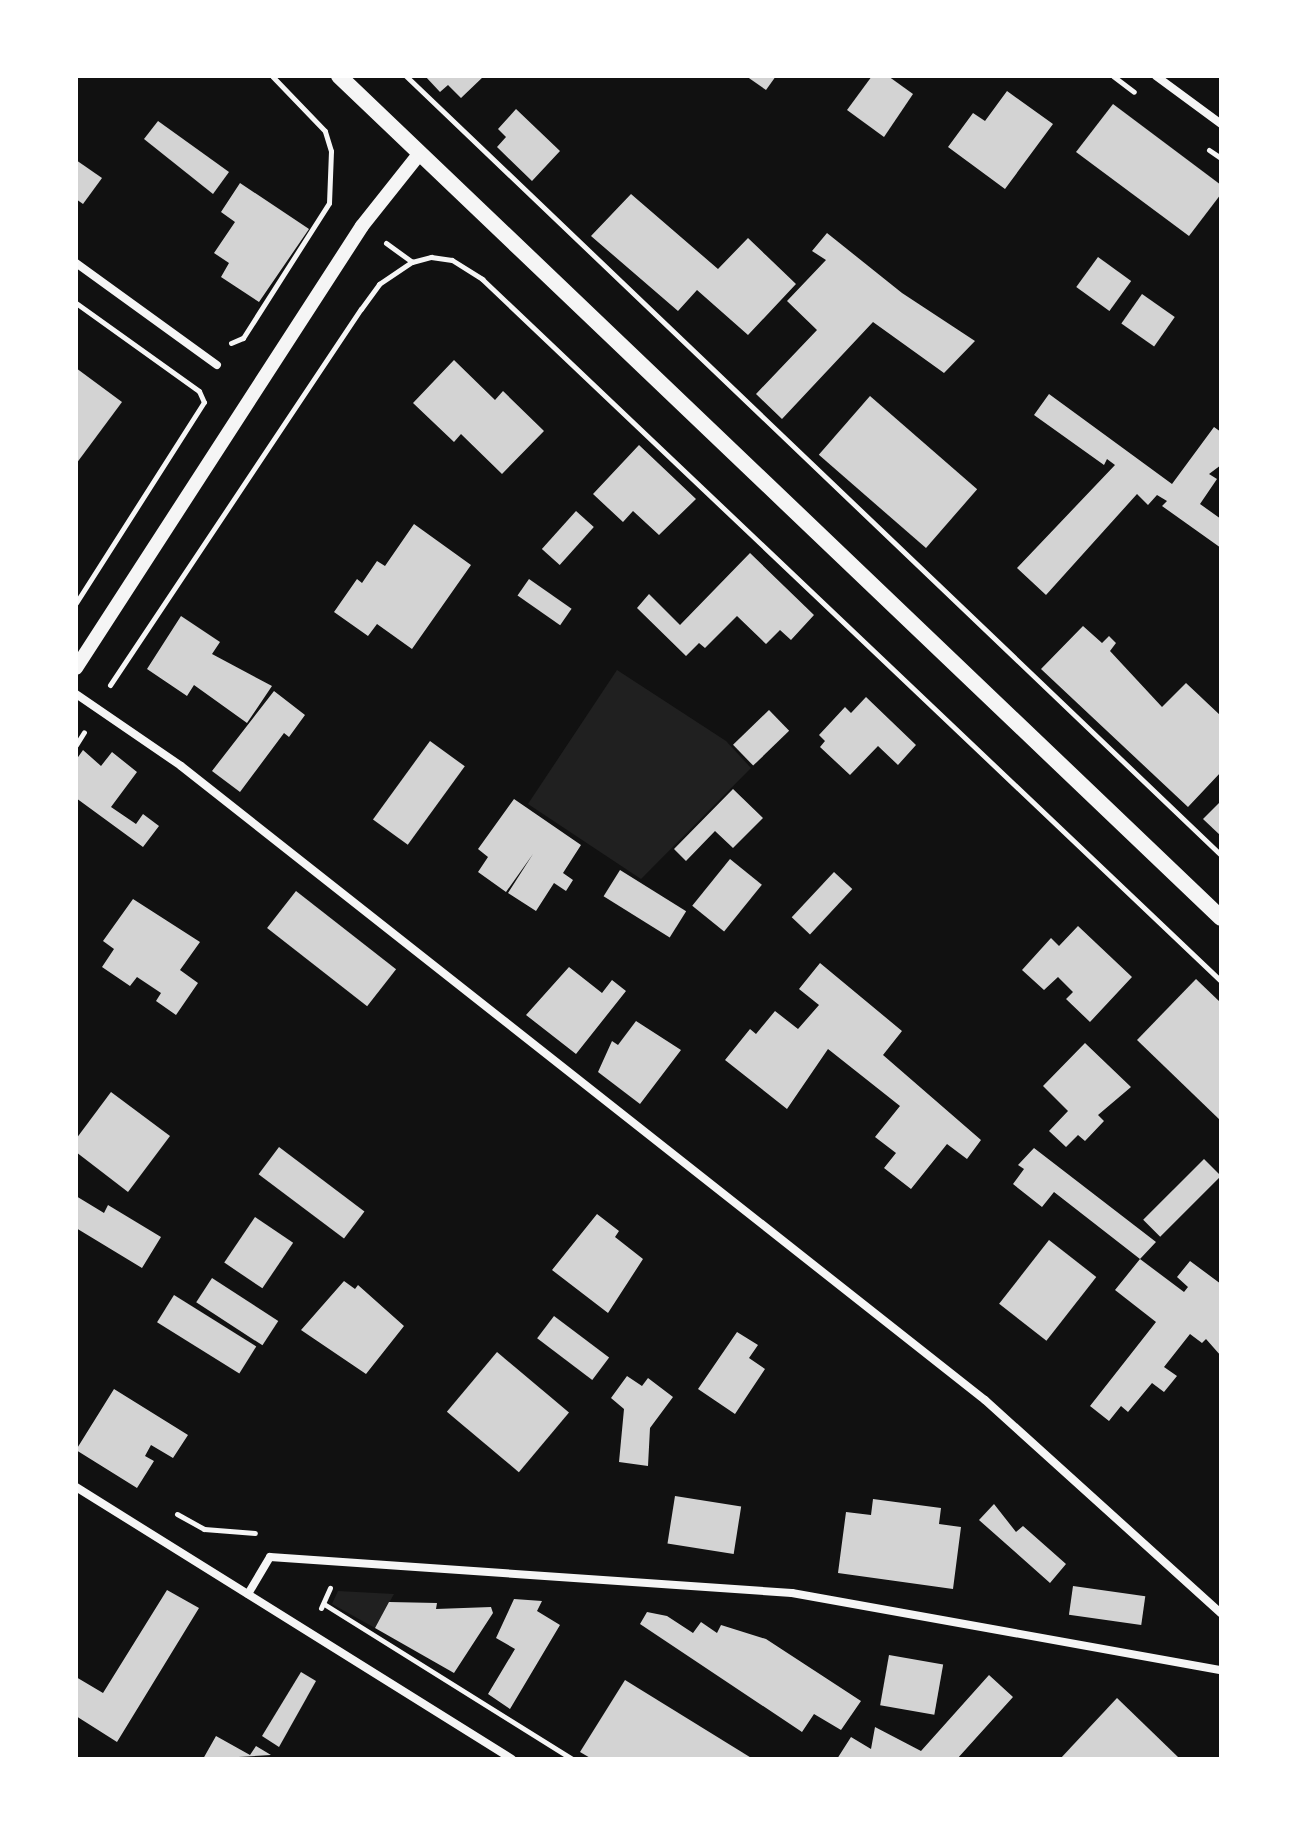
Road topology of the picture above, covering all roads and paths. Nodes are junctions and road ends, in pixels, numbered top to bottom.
1 (272, 76) edge
2 (339, 76) edge
3 (1156, 76) edge
4 (410, 77) edge
5 (1221, 124) edge
6 (420, 153) junction
7 (329, 203) junction
8 (362, 226) junction
9 (412, 262) junction
10 (76, 263) edge
11 (76, 303) edge
12 (231, 343) dead end
13 (217, 365) dead end
14 (76, 603) edge
15 (76, 668) edge
16 (105, 692) dead end
17 (76, 694) edge
18 (1221, 855) edge
19 (1221, 918) edge
20 (1221, 981) edge
21 (76, 1487) edge
22 (346, 1586) dead end
23 (248, 1594) junction
24 (324, 1604) junction
25 (1221, 1613) edge
26 (306, 1631) junction
27 (1221, 1670) edge
28 (512, 1759) edge
29 (572, 1759) edge

1 - 7 path
2 - 6 main road
3 - 5 street
4 - 18 path
6 - 8 street
6 - 19 main road
7 - 8 path
7 - 12 path
8 - 9 path
8 - 15 street
9 - 16 path
9 - 20 path
10 - 13 street
11 - 14 path
17 - 25 street
21 - 23 street
22 - 24 path
23 - 26 street
23 - 27 street
24 - 26 path
24 - 29 path
26 - 28 street

